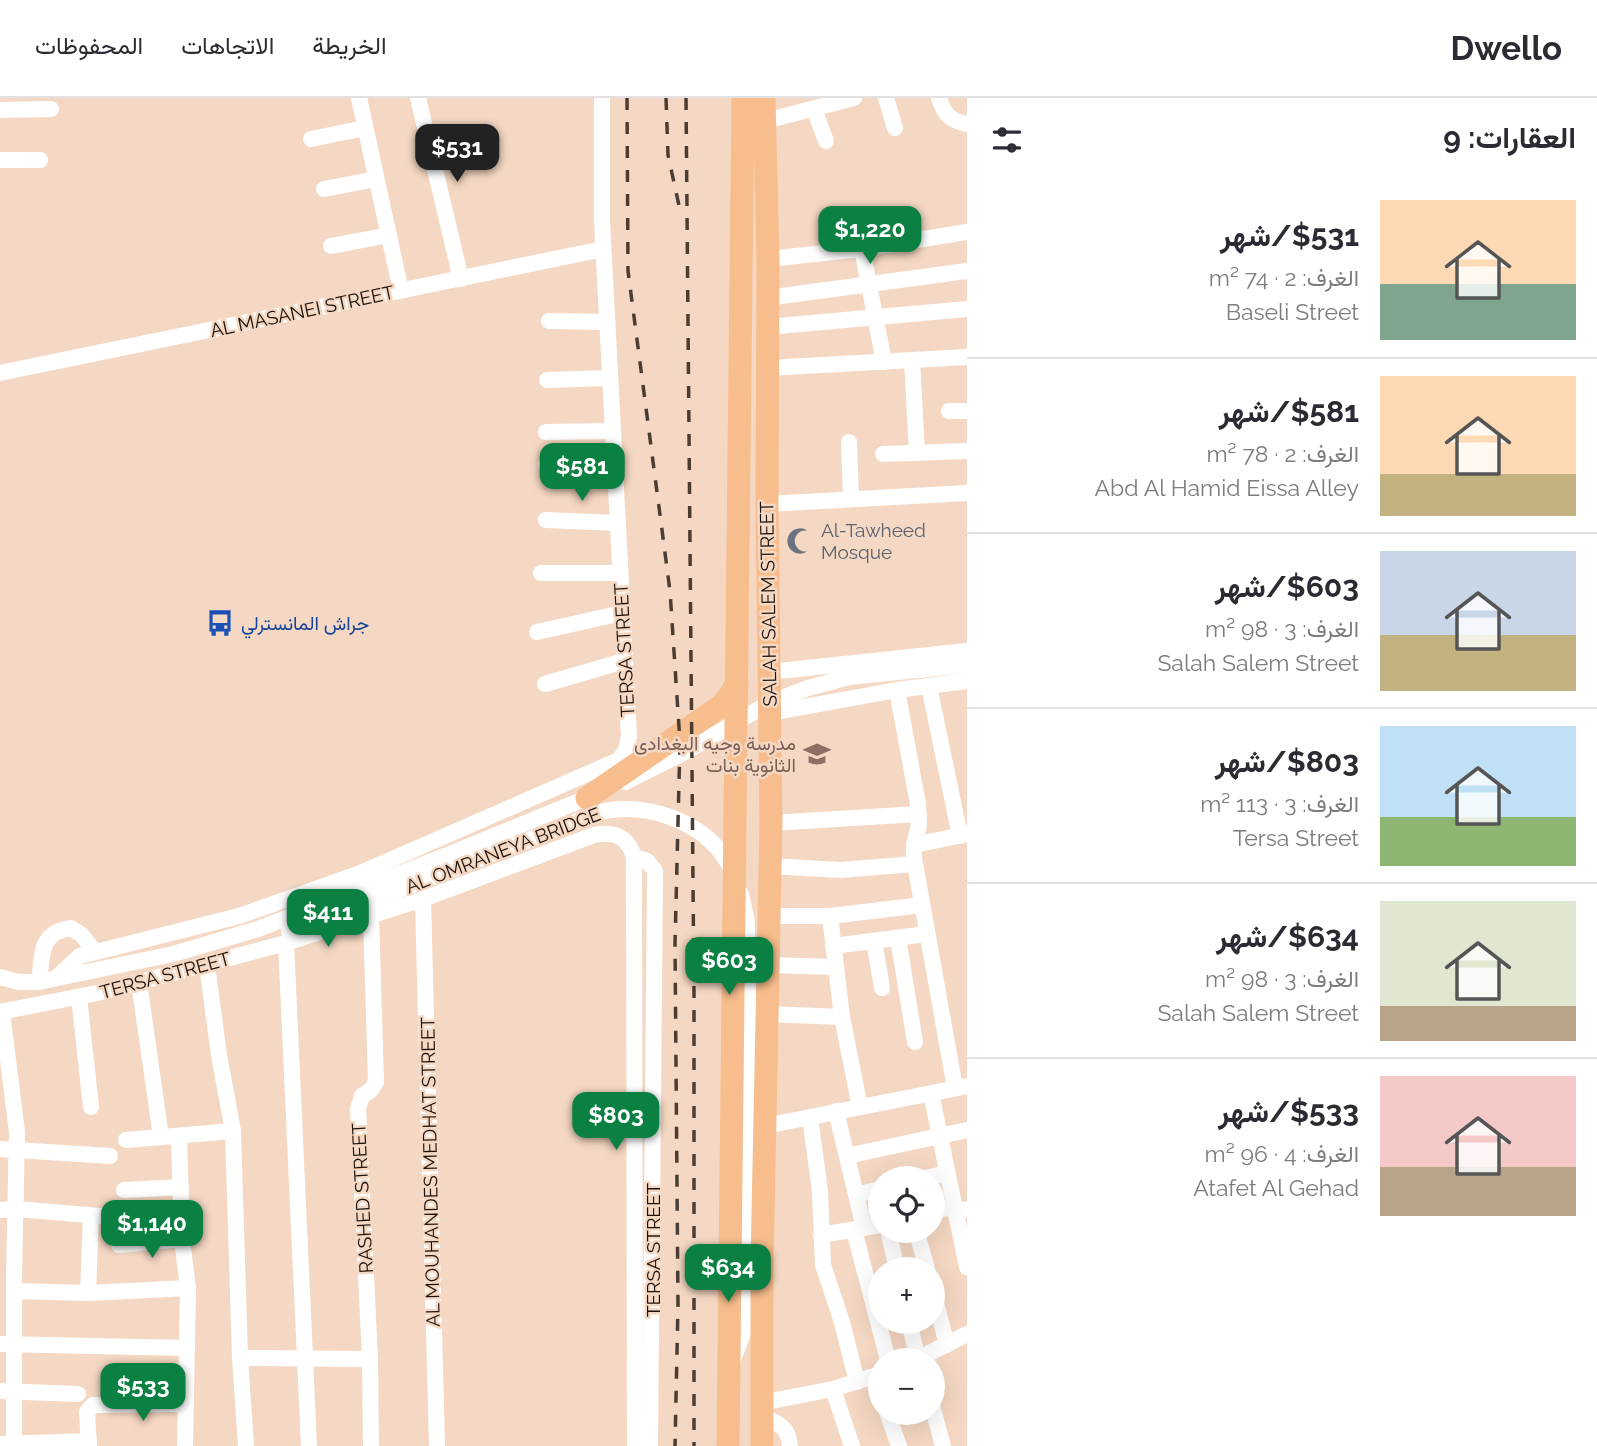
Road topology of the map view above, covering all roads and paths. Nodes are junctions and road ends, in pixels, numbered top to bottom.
1 (359, 98) edge
2 (418, 98) edge
3 (602, 98) edge
4 (743, 98) edge
5 (764, 98) edge
6 (854, 98) edge
7 (887, 98) edge
8 (942, 106) edge
9 (51, 109) dead end
10 (814, 109) junction
11 (0, 110) edge
12 (765, 121) junction
13 (967, 124) edge
14 (365, 128) junction
15 (895, 128) dead end
16 (311, 139) dead end
17 (826, 141) dead end
18 (0, 160) edge
19 (40, 160) dead end
20 (376, 178) junction
21 (324, 189) dead end
22 (967, 232) edge
23 (388, 235) junction
24 (331, 246) dead end
25 (603, 249) junction
26 (862, 249) junction
27 (768, 259) junction
28 (967, 271) edge
29 (461, 279) junction
30 (870, 286) junction
31 (401, 291) junction
32 (767, 298) junction
33 (967, 309) edge
34 (741, 311) junction
35 (876, 319) junction
36 (548, 321) dead end
37 (607, 322) junction
38 (767, 327) junction
39 (967, 357) edge
40 (912, 360) junction
41 (884, 362) junction
42 (767, 368) junction
43 (0, 373) edge
44 (610, 378) junction
45 (547, 380) dead end
46 (949, 411) dead end
47 (967, 411) edge
48 (612, 431) junction
49 (546, 432) dead end
50 (849, 442) dead end
51 (967, 451) edge
52 (917, 453) junction
53 (883, 454) dead end
54 (614, 463) junction
55 (546, 464) dead end
56 (967, 493) edge
57 (851, 499) junction
58 (767, 504) junction
59 (546, 520) dead end
60 (617, 523) junction
61 (541, 573) dead end
62 (620, 573) junction
63 (622, 613) junction
64 (537, 632) dead end
65 (967, 651) edge
66 (624, 660) junction
67 (967, 664) edge
68 (769, 672) junction
69 (967, 683) edge
70 (545, 684) dead end
71 (929, 686) junction
72 (897, 690) junction
73 (770, 713) junction
74 (594, 770) junction
75 (596, 804) junction
76 (919, 814) junction
77 (771, 823) junction
78 (613, 834) junction
79 (964, 835) edge
80 (914, 845) junction
81 (734, 849) junction
82 (634, 858) junction
83 (915, 864) junction
84 (770, 866) junction
85 (734, 879) junction
86 (423, 899) junction
87 (922, 905) junction
88 (371, 916) junction
89 (769, 916) junction
90 (830, 916) junction
91 (926, 934) junction
92 (898, 938) junction
93 (874, 941) junction
94 (286, 943) junction
95 (833, 946) junction
96 (94, 951) junction
97 (215, 962) junction
98 (768, 965) junction
99 (835, 967) junction
100 (0, 977) edge
101 (56, 978) junction
102 (39, 982) junction
103 (139, 982) junction
104 (882, 988) dead end
105 (79, 997) junction
106 (1, 1012) edge
107 (767, 1014) junction
108 (842, 1017) junction
109 (915, 1042) dead end
110 (961, 1087) edge
111 (931, 1093) junction
112 (92, 1107) dead end
113 (860, 1107) junction
114 (836, 1111) junction
115 (810, 1117) junction
116 (765, 1126) junction
117 (967, 1130) edge
118 (233, 1131) junction
119 (179, 1136) junction
120 (940, 1136) junction
121 (161, 1137) junction
122 (127, 1139) dead end
123 (8, 1149) edge
124 (110, 1156) dead end
125 (847, 1156) junction
126 (947, 1172) joint
127 (181, 1187) junction
128 (124, 1191) dead end
129 (868, 1192) edge
130 (856, 1195) junction
131 (8, 1209) edge
132 (961, 1210) edge
133 (91, 1216) junction
134 (112, 1217) dead end
135 (868, 1227) edge
136 (859, 1229) junction
137 (821, 1235) junction
138 (182, 1239) junction
139 (119, 1245) dead end
140 (967, 1267) edge
141 (10, 1280) edge
142 (188, 1288) junction
143 (88, 1293) junction
144 (944, 1334) edge
145 (966, 1337) edge
146 (8, 1344) edge
147 (947, 1345) junction
148 (187, 1348) junction
149 (885, 1348) edge
150 (941, 1348) edge
151 (240, 1358) junction
152 (307, 1358) junction
153 (370, 1359) junction
154 (728, 1370) junction
155 (868, 1378) edge
156 (857, 1382) junction
157 (833, 1389) junction
158 (7, 1390) edge
159 (78, 1394) dead end
160 (186, 1404) junction
161 (761, 1410) junction
162 (892, 1425) edge
163 (937, 1425) edge
164 (89, 1443) edge
165 (10, 1445) edge
166 (185, 1446) edge
167 (246, 1446) edge
168 (309, 1446) edge
169 (371, 1446) edge
170 (437, 1446) edge
171 (635, 1446) edge
172 (650, 1446) edge
173 (728, 1446) edge
174 (762, 1446) edge
175 (790, 1446) edge
176 (852, 1446) edge
177 (899, 1446) edge
178 (943, 1446) edge

1 - 14 street
2 - 29 street
3 - 25 street, TERSA STREET
4 - 34 highway, SALAH SALEM STREET
5 - 12 highway, SALAH SALEM STREET
6 - 10 street
7 - 15 street
8 - 13 street
9 - 11 street
10 - 12 street
10 - 17 street
12 - 27 highway, SALAH SALEM STREET
14 - 16 street
14 - 20 street
18 - 19 street
20 - 21 street
20 - 23 street
22 - 26 street
23 - 24 street
23 - 31 street
25 - 29 street, AL MASANEI STREET
25 - 37 street, TERSA STREET
26 - 27 street
26 - 30 street
27 - 32 highway, SALAH SALEM STREET
28 - 30 street
29 - 31 street, AL MASANEI STREET
30 - 32 street
30 - 35 street
31 - 43 street, AL MASANEI STREET
32 - 38 highway, SALAH SALEM STREET
33 - 35 street
34 - 75 highway
34 - 81 highway, SALAH SALEM STREET
35 - 38 street
35 - 41 street
36 - 37 street
37 - 44 street, TERSA STREET
38 - 42 highway, SALAH SALEM STREET
39 - 40 street
40 - 41 street
40 - 52 street
41 - 42 street
42 - 58 highway, SALAH SALEM STREET
44 - 45 street
44 - 48 street, TERSA STREET
46 - 47 street
48 - 49 street
48 - 54 street, TERSA STREET
50 - 57 street
51 - 52 street
52 - 53 street
54 - 55 street
54 - 60 street, TERSA STREET
56 - 57 street
57 - 58 street
58 - 68 highway, SALAH SALEM STREET
59 - 60 street
60 - 62 street, TERSA STREET
61 - 62 street
62 - 63 street, TERSA STREET
63 - 64 street
63 - 66 street, TERSA STREET
65 - 68 street
66 - 70 street
66 - 74 street, TERSA STREET
67 - 75 street, AL OMRANEYA BRIDGE
68 - 73 highway, SALAH SALEM STREET
69 - 71 street
71 - 72 street
71 - 79 street
72 - 73 street
72 - 76 street
73 - 77 highway, SALAH SALEM STREET
74 - 78 street
74 - 96 street, TERSA STREET
75 - 97 street, AL OMRANEYA BRIDGE
75 - 101 street, AL OMRANEYA BRIDGE
75 - 154 street, AL OMRANEYA BRIDGE
76 - 77 street
76 - 80 street
77 - 84 highway, SALAH SALEM STREET
78 - 82 street, TERSA STREET
78 - 86 street, TERSA STREET
79 - 80 street
80 - 83 street
81 - 84 highway
81 - 85 highway, SALAH SALEM STREET
82 - 171 street, TERSA STREET
82 - 172 street, TERSA STREET
83 - 84 street
83 - 87 street
84 - 85 highway
84 - 89 highway, SALAH SALEM STREET
85 - 154 highway, SALAH SALEM STREET
86 - 88 street, TERSA STREET
86 - 170 street, AL MOUHANDES MEDHAT STREET
87 - 90 street
87 - 91 street
88 - 94 street, TERSA STREET
88 - 153 street, RASHED STREET
89 - 90 street
89 - 98 highway, SALAH SALEM STREET
90 - 95 street
91 - 92 street
91 - 110 street
92 - 93 street
92 - 109 street
93 - 95 street
93 - 104 street
94 - 97 street, TERSA STREET
94 - 152 street
95 - 99 street
96 - 101 street, TERSA STREET
96 - 102 street
97 - 103 street, TERSA STREET
97 - 118 street
98 - 99 street
98 - 107 highway, SALAH SALEM STREET
99 - 108 street
100 - 102 street, AL OMRANEYA BRIDGE
101 - 102 street, AL OMRANEYA BRIDGE
103 - 105 street, TERSA STREET
103 - 121 street
105 - 106 street, TERSA STREET
105 - 112 street
106 - 123 street
107 - 108 street
107 - 116 highway, SALAH SALEM STREET
108 - 113 street
110 - 111 street
111 - 113 street
111 - 120 street
113 - 114 street
114 - 115 street
114 - 125 street
115 - 116 street
115 - 137 street
116 - 161 highway, SALAH SALEM STREET
117 - 120 street
118 - 119 street
118 - 151 street
119 - 121 street
119 - 127 street
120 - 125 street
120 - 126 street
121 - 122 street
123 - 124 street
123 - 131 street
125 - 130 street
126 - 132 street
127 - 128 street
127 - 138 street
129 - 130 street
130 - 136 street
131 - 133 street
131 - 141 street
132 - 140 street
133 - 134 street
133 - 143 street
135 - 136 street
136 - 137 street
136 - 149 street
137 - 156 street
138 - 139 street
138 - 142 street
141 - 143 street
141 - 146 street
142 - 143 street
142 - 148 street
144 - 147 street
145 - 147 street
146 - 148 street
146 - 158 street
147 - 150 street
148 - 160 street
151 - 152 street
151 - 167 street
152 - 153 street
152 - 168 street
153 - 169 street, RASHED STREET
154 - 173 highway, SALAH SALEM STREET
155 - 156 street
156 - 157 street
157 - 161 street
157 - 176 street
158 - 159 street
158 - 165 street
160 - 164 street
160 - 166 street
161 - 174 highway, SALAH SALEM STREET
161 - 175 street
162 - 177 street
163 - 178 street
164 - 165 street

